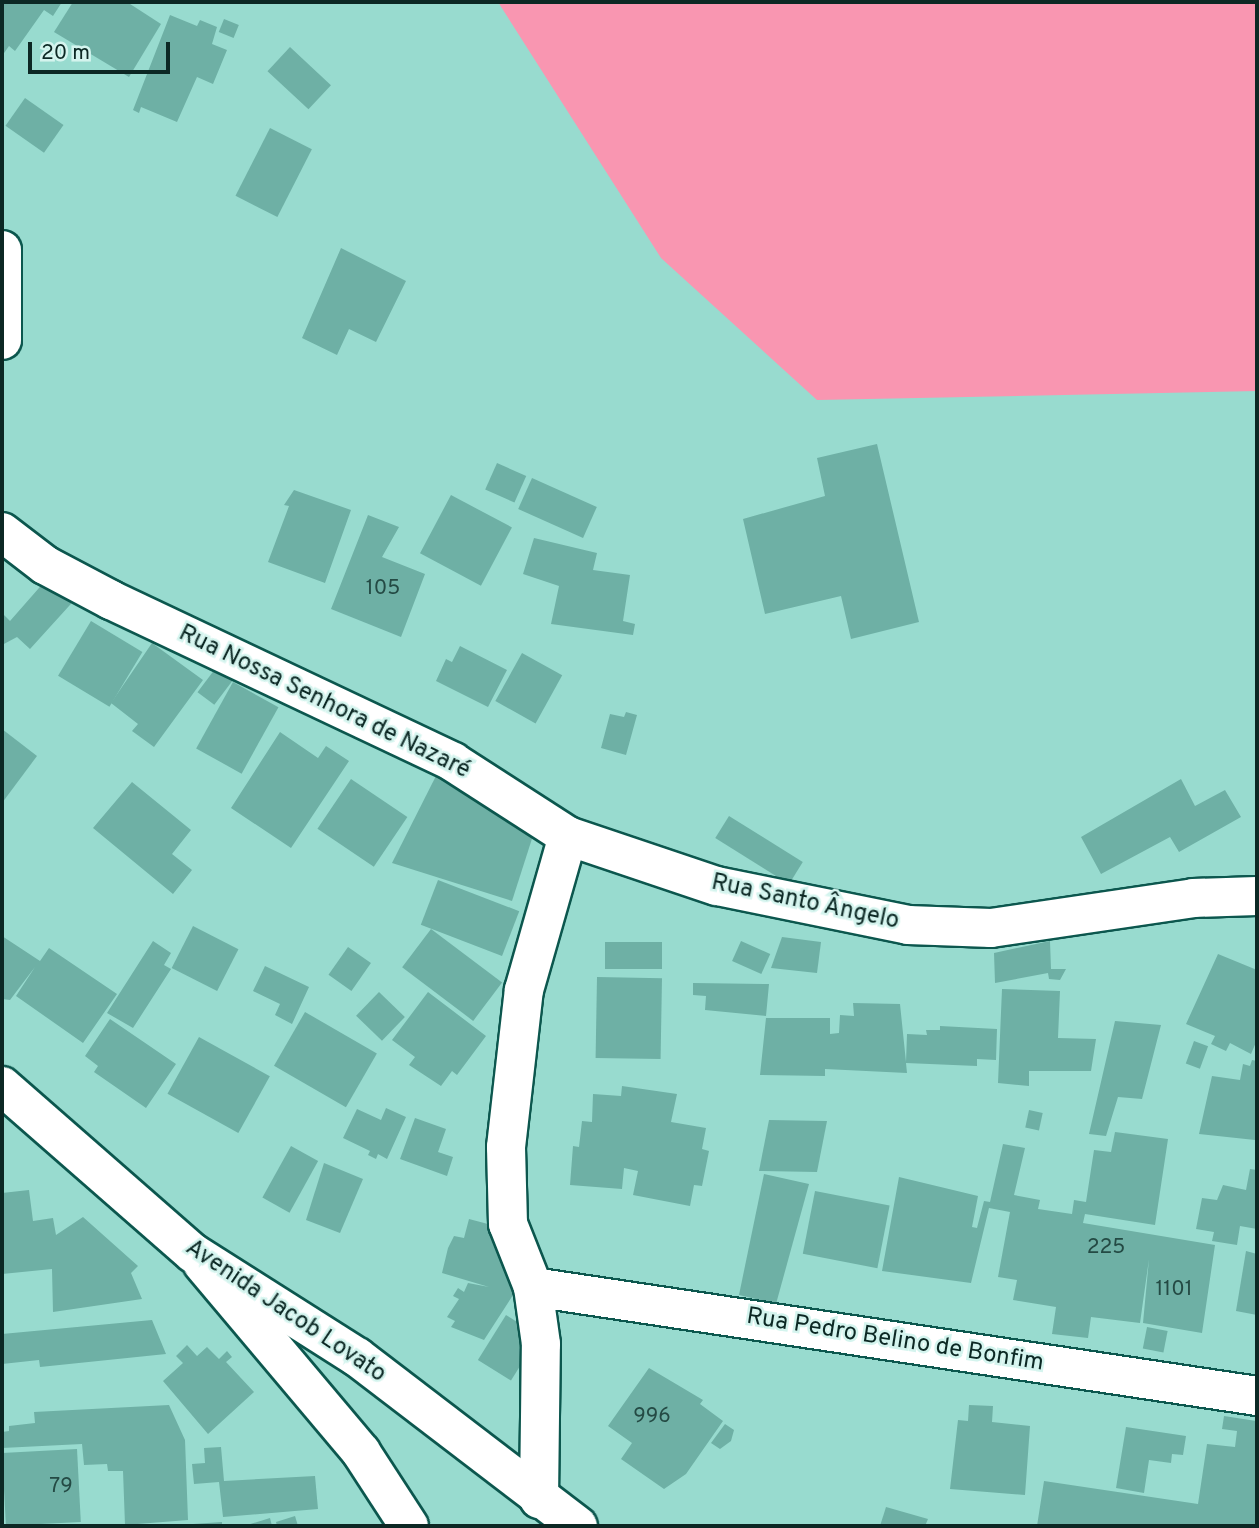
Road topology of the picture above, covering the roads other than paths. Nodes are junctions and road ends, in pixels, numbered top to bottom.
1 (2, 250) edge
2 (2, 340) edge
3 (2, 532) edge
4 (568, 836) junction
5 (1257, 896) edge
6 (2, 1086) edge
7 (193, 1253) junction
8 (533, 1287) junction
9 (1257, 1396) edge
10 (538, 1499) junction
11 (409, 1526) edge
12 (578, 1526) edge

1 - 2 street
3 - 4 street, Rua Nossa Senhora de Nazaré
4 - 5 street, Rua Santo Ângelo
4 - 8 street
6 - 7 street, Avenida Jacob Lovato
7 - 10 street, Avenida Jacob Lovato
7 - 11 street
8 - 9 street, Rua Pedro Belino de Bonfim
8 - 10 street
10 - 12 street, Avenida Jacob Lovato

